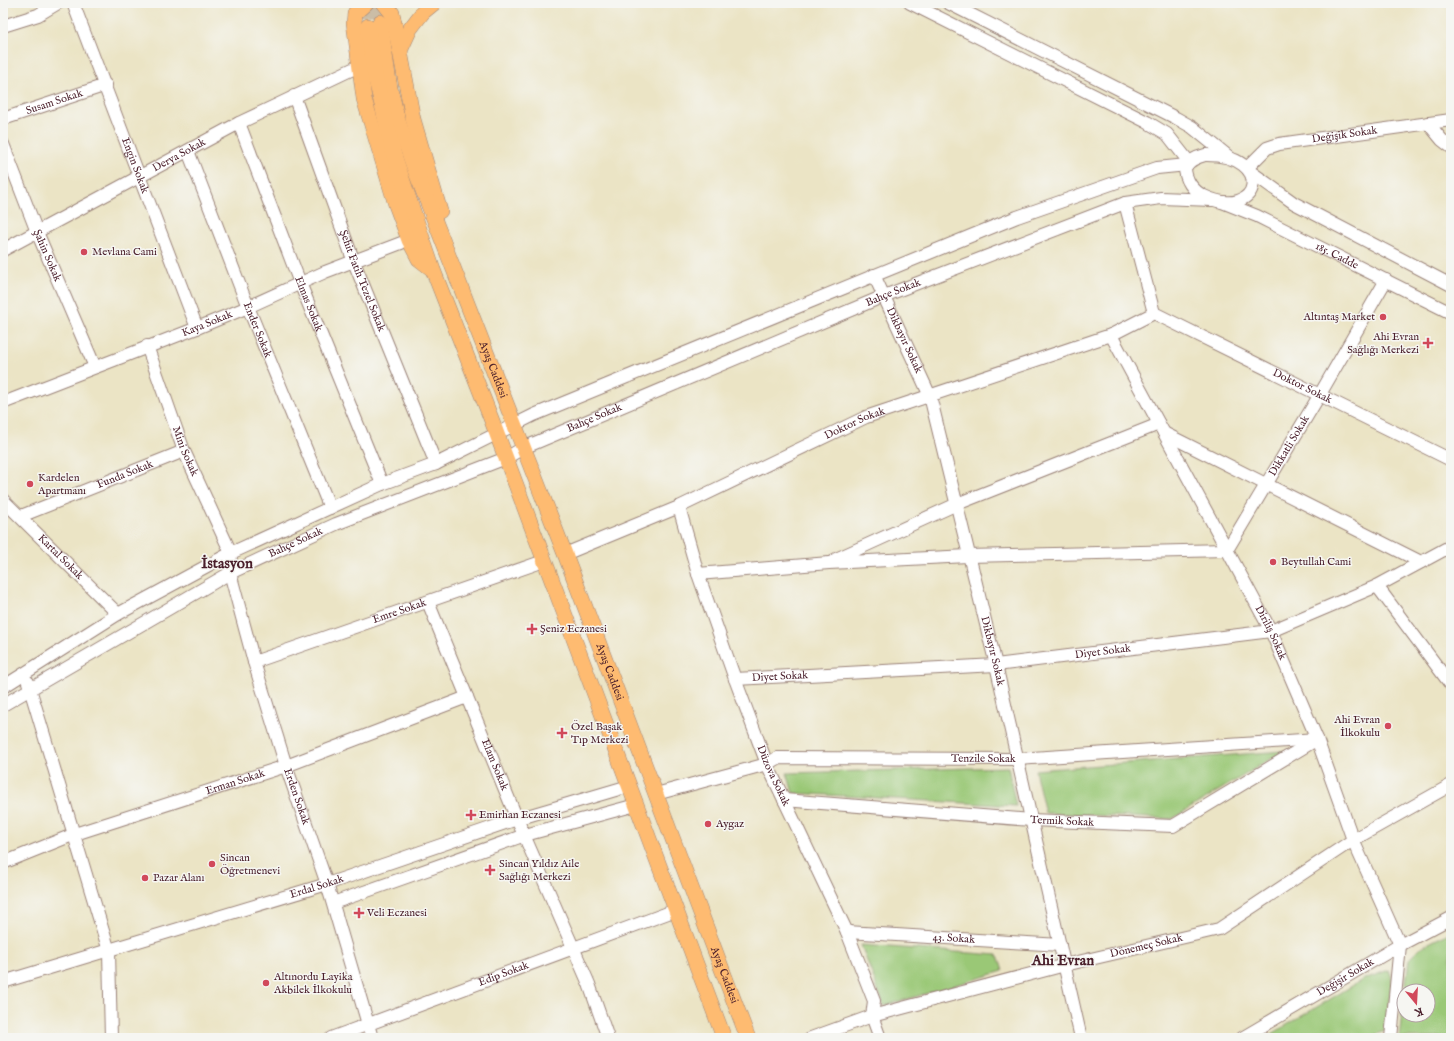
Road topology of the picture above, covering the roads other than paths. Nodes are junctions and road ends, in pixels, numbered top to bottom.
1 (58, 3) edge
2 (74, 3) edge
3 (353, 3) edge
4 (366, 3) edge
5 (434, 3) edge
6 (910, 3) edge
7 (948, 3) edge
8 (389, 6) edge
9 (367, 24) junction
10 (3, 26) edge
11 (400, 50) junction
12 (359, 66) junction
13 (106, 85) junction
14 (294, 96) junction
15 (3, 119) edge
16 (1451, 120) edge
17 (1428, 123) junction
18 (239, 124) junction
19 (3, 144) edge
20 (1451, 147) edge
21 (188, 151) junction
22 (1229, 157) junction
23 (1188, 163) junction
24 (1249, 170) junction
25 (141, 177) junction
26 (1217, 201) junction
27 (1125, 203) junction
28 (37, 232) junction
29 (409, 240) junction
30 (3, 250) edge
31 (354, 262) junction
32 (450, 262) junction
33 (433, 270) junction
34 (874, 275) junction
35 (1386, 280) junction
36 (300, 283) junction
37 (1451, 285) edge
38 (884, 296) junction
39 (248, 307) junction
40 (1154, 313) junction
41 (1451, 313) edge
42 (197, 328) junction
43 (1111, 335) junction
44 (147, 346) junction
45 (95, 367) junction
46 (930, 396) junction
47 (1319, 396) junction
48 (3, 403) edge
49 (514, 425) junction
50 (1162, 428) junction
51 (496, 433) junction
52 (523, 448) junction
53 (184, 451) junction
54 (506, 458) junction
55 (1451, 460) edge
56 (436, 464) junction
57 (382, 484) junction
58 (1266, 484) junction
59 (3, 500) edge
60 (957, 504) junction
61 (679, 507) junction
62 (330, 508) junction
63 (21, 516) junction
64 (1451, 546) edge
65 (1227, 550) junction
66 (231, 553) junction
67 (564, 554) junction
68 (968, 556) junction
69 (544, 561) junction
70 (829, 562) junction
71 (1421, 562) junction
72 (230, 573) junction
73 (698, 574) junction
74 (1377, 586) junction
75 (428, 602) junction
76 (118, 614) junction
77 (1271, 631) junction
78 (254, 662) junction
79 (996, 665) junction
80 (26, 673) junction
81 (735, 678) junction
82 (1449, 678) edge
83 (3, 687) edge
84 (31, 689) junction
85 (467, 697) junction
86 (3, 705) edge
87 (1317, 740) junction
88 (1017, 759) junction
89 (767, 764) junction
90 (286, 766) junction
91 (1451, 785) edge
92 (629, 786) junction
93 (656, 794) junction
94 (784, 800) junction
95 (636, 805) junction
96 (517, 819) junction
97 (1031, 820) junction
98 (75, 834) junction
99 (525, 835) junction
100 (1353, 840) junction
101 (3, 863) edge
102 (327, 884) junction
103 (333, 904) junction
104 (676, 910) junction
105 (1451, 918) edge
106 (847, 932) junction
107 (1060, 945) junction
108 (1400, 945) junction
109 (573, 948) junction
110 (109, 951) junction
111 (1066, 964) junction
112 (3, 982) edge
113 (872, 1016) junction
114 (368, 1025) junction
115 (111, 1038) edge
116 (331, 1038) edge
117 (372, 1038) edge
118 (608, 1038) edge
119 (724, 1038) edge
120 (748, 1038) edge
121 (811, 1038) edge
122 (880, 1038) edge
123 (1081, 1038) edge
124 (1242, 1038) edge
125 (1391, 1038) edge

1 - 10 street
2 - 13 street, Engin Sokak
3 - 9 main road
4 - 9 main road
5 - 11 main road
6 - 23 street
7 - 22 street
8 - 11 main road
9 - 12 main road
9 - 32 main road, Ayaş Caddesi
9 - 33 main road, Ayaş Caddesi
11 - 32 main road
12 - 14 street, Derya Sokak
12 - 29 main road
13 - 15 street, Susam Sokak
13 - 25 street, Engin Sokak
14 - 18 street, Derya Sokak
14 - 31 street, Şehit Fatih Tezel Sokak
16 - 17 street, Değişik Sokak
17 - 20 street
17 - 24 street, Değişik Sokak
18 - 21 street, Derya Sokak
18 - 36 street, Elmas Sokak
19 - 28 street, Şahin Sokak
21 - 25 street, Derya Sokak
21 - 39 street, Ender Sokak
22 - 23 street
22 - 24 street
23 - 26 street
23 - 34 street, Bahçe Sokak
24 - 26 street
24 - 37 street
25 - 28 street, Derya Sokak
25 - 42 street, Engin Sokak
26 - 27 street, Bahçe Sokak
26 - 35 street, 185. Cadde
27 - 38 street, Bahçe Sokak
27 - 40 street
28 - 30 street, Derya Sokak
28 - 45 street, Şahin Sokak
29 - 31 street, Kaya Sokak
29 - 33 main road
31 - 36 street, Kaya Sokak
31 - 56 street, Şehit Fatih Tezel Sokak
32 - 49 main road, Ayaş Caddesi
33 - 51 main road, Ayaş Caddesi
34 - 38 street, Dikbayır Sokak
34 - 49 street, Bahçe Sokak
35 - 41 street, 185. Cadde
35 - 47 street, Dikkatli Sokak
36 - 39 street, Kaya Sokak
36 - 57 street, Elmas Sokak
38 - 46 street, Dikbayır Sokak
38 - 52 street, Bahçe Sokak
39 - 42 street, Kaya Sokak
39 - 62 street, Ender Sokak
40 - 43 street, Doktor Sokak
40 - 47 street, Doktor Sokak
42 - 44 street, Kaya Sokak
43 - 46 street, Doktor Sokak
43 - 50 street, Diriliş Sokak
44 - 45 street, Kaya Sokak
44 - 53 street, Mini Sokak
45 - 48 street, Kaya Sokak
46 - 60 street, Dikbayır Sokak
46 - 61 street, Doktor Sokak
47 - 55 street, Doktor Sokak
47 - 58 street, Dikkatli Sokak
49 - 51 street, Bahçe Sokak
49 - 52 main road, Ayaş Caddesi
50 - 58 street
50 - 60 street
50 - 65 street, Diriliş Sokak
51 - 54 main road, Ayaş Caddesi
51 - 56 street, Bahçe Sokak
52 - 54 street, Bahçe Sokak
52 - 67 main road, Ayaş Caddesi
53 - 63 street, Funda Sokak
53 - 66 street, Mini Sokak
54 - 69 main road, Ayaş Caddesi
54 - 72 street, Bahçe Sokak
56 - 57 street, Bahçe Sokak
57 - 62 street, Bahçe Sokak
58 - 65 street, Dikkatli Sokak
58 - 71 street
59 - 63 street, Kartal Sokak
60 - 68 street, Dikbayır Sokak
60 - 70 street
61 - 67 street, Doktor Sokak
61 - 73 street, Düzova Sokak
62 - 66 street, Bahçe Sokak
63 - 76 street, Kartal Sokak
64 - 71 street, Diyet Sokak
65 - 68 street
65 - 77 street, Diriliş Sokak
66 - 72 street, Erden Sokak
66 - 76 street, Bahçe Sokak
67 - 93 main road, Ayaş Caddesi
68 - 70 street
68 - 79 street, Dikbayır Sokak
69 - 75 street, Emre Sokak
69 - 92 main road, Ayaş Caddesi
70 - 73 street
71 - 74 street, Diyet Sokak
72 - 78 street, Erden Sokak
72 - 84 street, Bahçe Sokak
73 - 81 street, Düzova Sokak
74 - 77 street, Diyet Sokak
74 - 82 street
75 - 78 street, Emre Sokak
75 - 85 street, Elam Sokak
76 - 80 street, Bahçe Sokak
77 - 79 street, Diyet Sokak
77 - 87 street, Diriliş Sokak
78 - 90 street, Erden Sokak
79 - 81 street, Diyet Sokak
79 - 88 street, Dikbayır Sokak
80 - 83 street, Bahçe Sokak
80 - 84 street
81 - 89 street, Düzova Sokak
84 - 86 street, Bahçe Sokak
84 - 98 street
85 - 90 street, Erman Sokak
85 - 96 street, Elam Sokak
87 - 88 street, Tenzile Sokak
87 - 97 street, Termik Sokak
87 - 100 street, Diriliş Sokak
88 - 89 street, Tenzile Sokak
88 - 97 street, Dikbayır Sokak
89 - 93 street, Tenzile Sokak
89 - 94 street, Düzova Sokak
90 - 98 street, Erman Sokak
90 - 102 street, Erden Sokak
91 - 100 street, Dönemeç Sokak
92 - 95 main road, Ayaş Caddesi
92 - 96 street, Erdal Sokak
93 - 120 main road, Ayaş Caddesi
94 - 97 street, Termik Sokak
94 - 106 street, Düzova Sokak
95 - 99 street
95 - 104 main road, Ayaş Caddesi
96 - 99 street, Elam Sokak
96 - 102 street, Erdal Sokak
97 - 107 street, Dikbayır Sokak
98 - 101 street, Erman Sokak
98 - 110 street
99 - 103 street
99 - 109 street, Elam Sokak
100 - 108 street, Diriliş Sokak
100 - 111 street, Dönemeç Sokak
102 - 103 street, Erden Sokak
102 - 110 street, Erdal Sokak
103 - 114 street, Erden Sokak
104 - 109 street, Edip Sokak
104 - 119 main road, Ayaş Caddesi
105 - 108 street, Değişir Sokak
106 - 107 street, 43. Sokak
106 - 113 street, Düzova Sokak
107 - 111 street, Dikbayır Sokak
108 - 124 street, Değişir Sokak
108 - 125 street
109 - 114 street, Edip Sokak
109 - 118 street, Elam Sokak
110 - 112 street, Erdal Sokak
110 - 115 street
111 - 113 street, Dönemeç Sokak
111 - 123 street, Dikbayır Sokak
113 - 121 street, Dönemeç Sokak
113 - 122 street, Düzova Sokak
114 - 116 street, Edip Sokak
114 - 117 street, Erden Sokak

